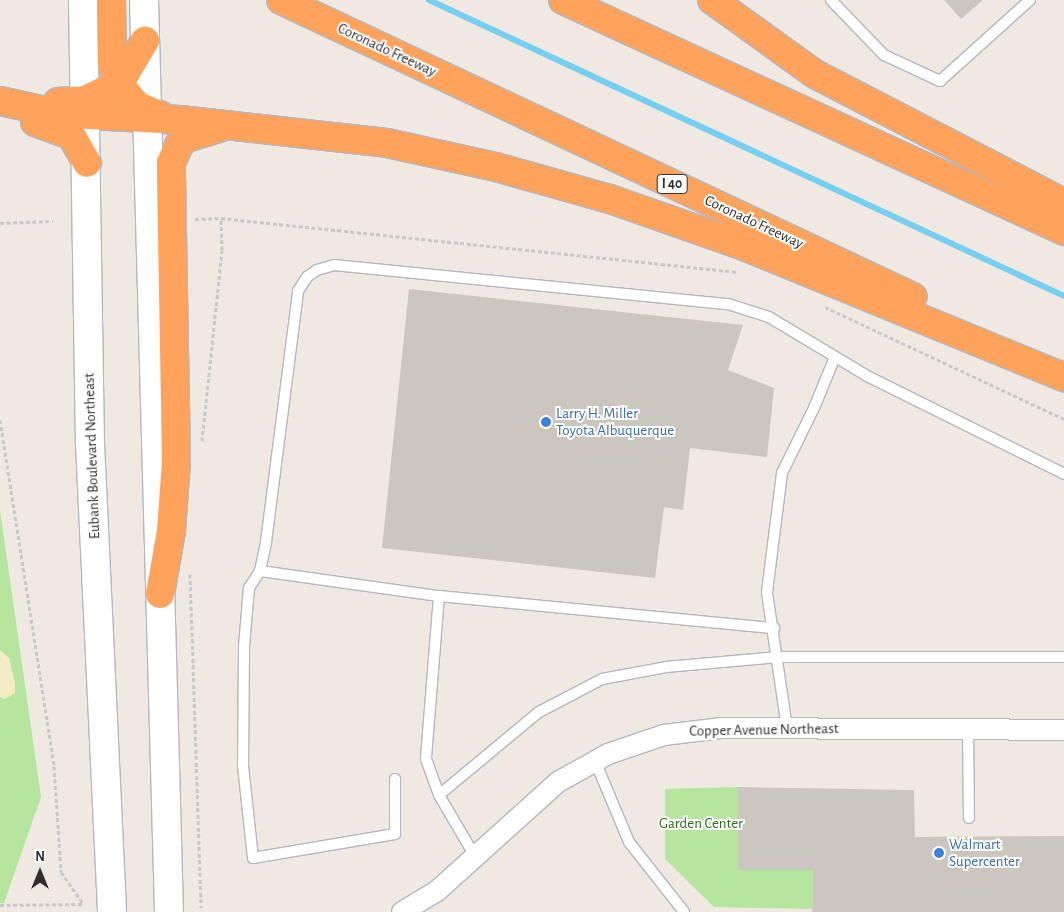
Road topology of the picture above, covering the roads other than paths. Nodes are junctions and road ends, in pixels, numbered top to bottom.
1 (144, 0) edge
2 (281, 0) edge
3 (563, 0) edge
4 (712, 0) edge
5 (831, 0) edge
6 (1030, 0) edge
7 (83, 6) edge
8 (111, 12) edge
9 (145, 41) junction
10 (117, 82) junction
11 (0, 90) edge
12 (0, 102) edge
13 (0, 113) edge
14 (80, 113) junction
15 (146, 115) junction
16 (232, 127) junction
17 (87, 163) joint
18 (1064, 203) edge
19 (1064, 231) edge
20 (835, 357) junction
21 (1064, 367) edge
22 (1064, 377) edge
23 (1064, 474) edge
24 (260, 571) junction
25 (160, 594) junction
26 (439, 596) junction
27 (774, 628) junction
28 (1064, 657) edge
29 (779, 658) junction
30 (787, 728) junction
31 (968, 728) junction
32 (1064, 730) edge
33 (595, 761) junction
34 (395, 779) dead end
35 (440, 795) junction
36 (969, 818) dead end
37 (476, 858) junction
38 (112, 912) edge
39 (169, 912) edge
40 (402, 912) edge
41 (684, 912) edge

1 - 9 main road
2 - 21 highway, Coronado Freeway / I 40
3 - 19 highway
4 - 18 highway
5 - 6 lane
7 - 14 main road
8 - 10 highway
9 - 10 highway
9 - 15 main road
10 - 14 highway
10 - 15 highway
11 - 14 highway
12 - 14 highway
13 - 14 highway
14 - 15 highway
14 - 17 highway
15 - 16 highway
15 - 25 main road
16 - 22 highway
16 - 25 highway
17 - 38 main road, Eubank Boulevard Northeast
20 - 23 lane
20 - 24 lane
20 - 27 lane
24 - 26 lane
24 - 34 lane
25 - 39 main road
26 - 27 lane
26 - 35 lane
27 - 29 lane
28 - 29 lane
29 - 30 lane
29 - 35 lane
30 - 31 street, Copper Avenue Northeast
30 - 33 street, Copper Avenue Northeast
31 - 32 street, Copper Avenue Northeast
31 - 36 lane
33 - 37 street, Copper Avenue Northeast
33 - 41 lane
35 - 37 lane
37 - 40 street, Copper Avenue Northeast

